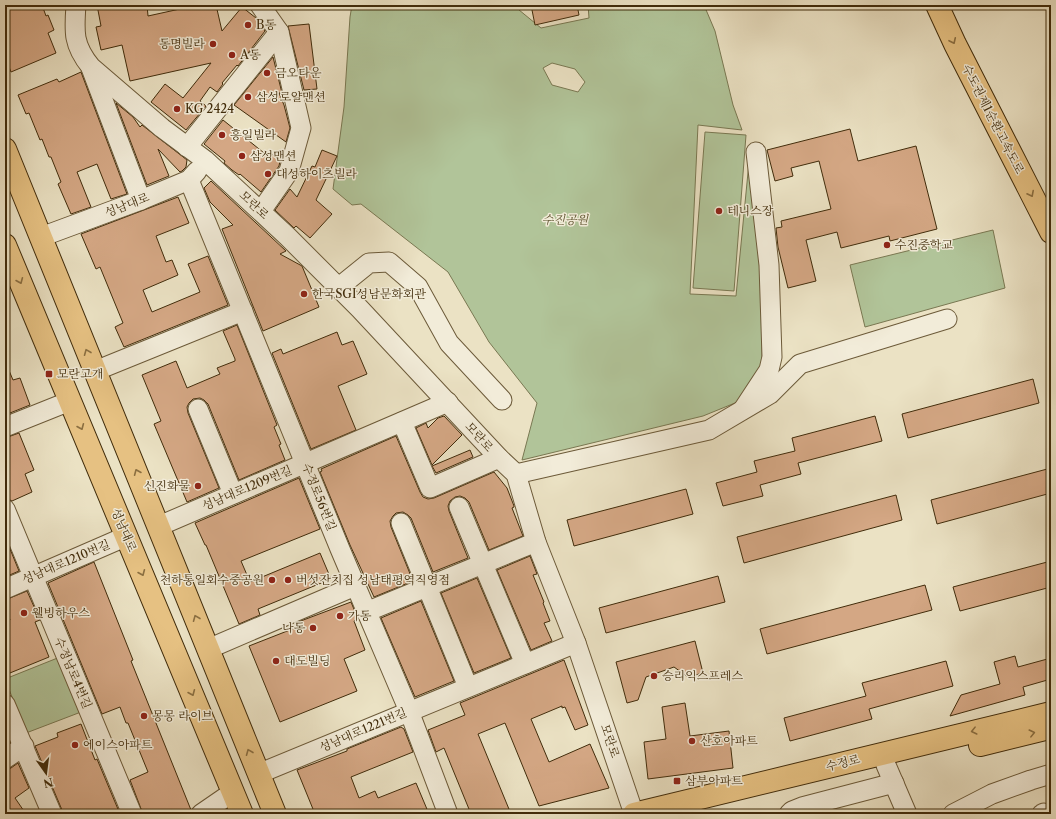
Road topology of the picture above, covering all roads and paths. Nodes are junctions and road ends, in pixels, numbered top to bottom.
1 (76, 5) edge
2 (260, 5) edge
3 (937, 5) edge
4 (279, 32) junction
5 (91, 67) junction
6 (187, 147) junction
7 (5, 149) edge
8 (756, 152) dead end
9 (205, 160) junction
10 (189, 180) junction
11 (141, 200) junction
12 (261, 211) junction
13 (1051, 232) edge
14 (41, 237) junction
15 (7, 254) edge
16 (338, 288) junction
17 (243, 311) junction
18 (947, 319) dead end
19 (95, 371) junction
20 (502, 400) dead end
21 (70, 401) junction
22 (448, 402) junction
23 (198, 409) dead end
24 (743, 409) junction
25 (402, 422) junction
26 (5, 427) edge
27 (499, 458) junction
28 (305, 463) junction
29 (516, 474) junction
30 (233, 494) junction
31 (459, 507) dead end
32 (5, 509) edge
33 (401, 523) dead end
34 (159, 526) junction
35 (127, 536) junction
36 (536, 542) junction
37 (483, 564) junction
38 (33, 576) junction
39 (355, 586) junction
40 (427, 587) junction
41 (5, 589) edge
42 (366, 612) junction
43 (576, 643) junction
44 (208, 649) junction
45 (525, 664) junction
46 (468, 687) junction
47 (5, 704) edge
48 (409, 711) junction
49 (1051, 713) edge
50 (1051, 728) edge
51 (24, 746) junction
52 (5, 758) edge
53 (258, 774) junction
54 (890, 774) junction
55 (1051, 774) edge
56 (233, 792) junction
57 (52, 814) edge
58 (132, 814) edge
59 (201, 814) edge
60 (242, 814) edge
61 (275, 814) edge
62 (448, 814) edge
63 (634, 814) edge
64 (680, 814) edge
65 (789, 814) edge
66 (907, 814) edge
67 (953, 814) edge

1 - 5 street, 모란로
2 - 4 street
3 -> 13 main road, 수도권제1순환고속도로
4 - 6 street
4 - 12 street
5 - 6 street, 모란로
5 - 11 street, 모란로
6 - 9 street, 모란로
7 - 14 main road
8 - 24 street
9 - 10 street, 성남대로
9 - 12 street, 모란로
10 - 11 street, 성남대로
10 - 17 street, 수정로56번길
11 - 14 street, 성남대로
12 - 16 street, 모란로
19 -> 14 main road
15 -> 21 main road, 성남대로
16 - 20 street
16 - 22 street, 모란로
17 - 19 street
17 - 28 street, 수정로56번길
18 - 24 street
34 -> 19 main road
21 - 26 street
21 -> 35 main road, 성남대로
22 - 25 street, 성남대로1209번길
22 - 27 street, 모란로
23 - 30 street
24 - 29 street
25 - 27 street
25 - 28 street, 성남대로1209번길
27 - 29 street, 모란로
28 - 30 street, 성남대로1209번길
28 - 39 street, 수정로56번길
29 - 36 street, 모란로
30 - 34 street, 성남대로1209번길
31 - 37 street
32 - 38 street, 수정남로4번길
33 - 40 street
44 -> 34 main road
35 - 38 street, 성남대로1210번길
35 -> 56 main road, 성남대로
36 - 37 street
36 - 43 street, 모란로
37 - 40 street
37 - 45 street
38 - 41 street, 성남대로1210번길
38 - 58 street, 수정남로4번길
39 - 42 street, 수정로56번길
39 - 44 street
40 - 42 street
40 - 46 street
42 - 48 street, 수정로56번길
43 - 45 street, 성남대로1221번길
43 - 63 street, 모란로
53 -> 44 main road
45 - 46 street, 성남대로1221번길
46 - 48 street, 성남대로1221번길
47 - 51 street
48 - 53 street, 성남대로1221번길
48 - 62 street, 수정로56번길
49 -> 63 main road, 수정로
54 -> 50 main road, 수정로
51 - 52 street
51 - 57 street
53 - 61 main road
54 - 64 main road, 수정로
54 - 65 street
54 - 66 street
55 - 67 street
56 - 59 street
56 - 60 main road, 성남대로

